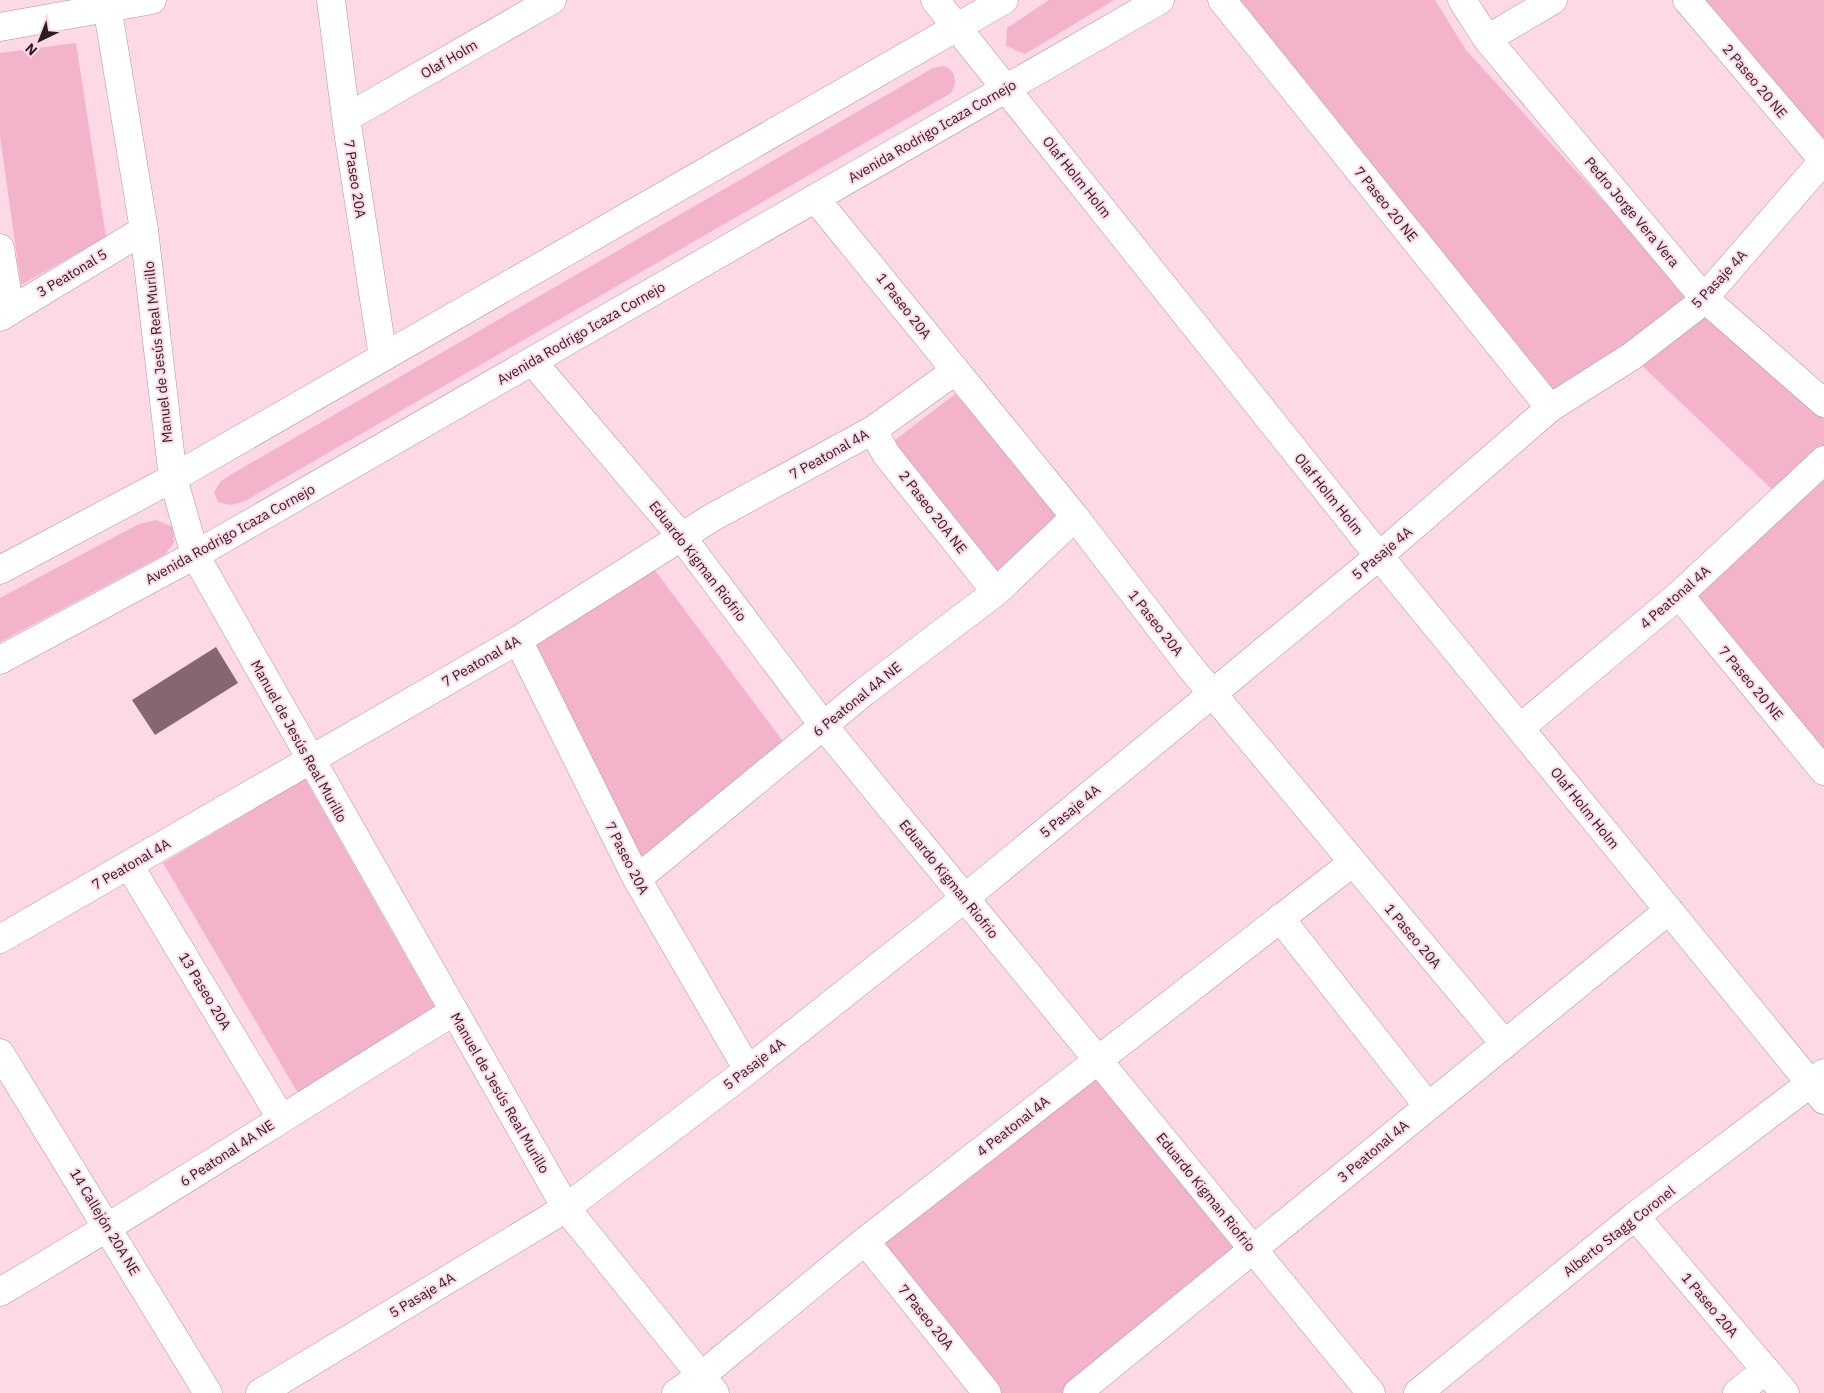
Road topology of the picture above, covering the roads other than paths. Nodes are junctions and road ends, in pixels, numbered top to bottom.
1 (152, 0) edge
2 (331, 0) edge
3 (552, 0) edge
4 (935, 0) edge
5 (1004, 0) edge
6 (1160, 0) edge
7 (1222, 0) edge
8 (1462, 0) edge
9 (1553, 0) edge
10 (1686, 0) edge
11 (107, 4) edge
12 (0, 27) edge
13 (957, 27) junction
14 (1487, 39) junction
15 (1006, 88) junction
16 (346, 118) junction
17 (1824, 160) edge
18 (815, 198) junction
19 (144, 230) junction
20 (0, 248) edge
21 (1704, 298) junction
22 (5, 314) edge
23 (383, 357) junction
24 (532, 361) junction
25 (955, 371) junction
26 (1824, 403) edge
27 (1550, 408) junction
28 (873, 430) junction
29 (1824, 460) edge
30 (173, 478) junction
31 (1074, 517) junction
32 (681, 536) junction
33 (195, 555) junction
34 (1379, 556) junction
35 (0, 570) edge
36 (996, 592) junction
37 (1679, 595) junction
38 (518, 640) junction
39 (0, 660) edge
40 (1212, 694) junction
41 (823, 725) junction
42 (1520, 728) junction
43 (310, 760) junction
44 (1824, 771) edge
45 (1352, 862) junction
46 (129, 865) junction
47 (637, 879) junction
48 (965, 898) junction
49 (1669, 910) junction
50 (1280, 918) junction
51 (0, 939) edge
52 (453, 1012) junction
53 (1504, 1043) junction
54 (0, 1052) edge
55 (1098, 1060) junction
56 (748, 1070) junction
57 (1820, 1086) edge
58 (1428, 1106) junction
59 (281, 1118) junction
60 (566, 1208) junction
61 (1635, 1216) junction
62 (109, 1228) junction
63 (865, 1242) junction
64 (1254, 1250) junction
65 (0, 1292) edge
66 (1766, 1370) junction
67 (708, 1384) edge
68 (208, 1393) edge
69 (260, 1393) edge
70 (676, 1393) edge
71 (987, 1393) edge
72 (1077, 1393) edge
73 (1371, 1393) edge
74 (1418, 1393) edge
75 (1737, 1393) edge
76 (1785, 1393) edge

1 - 11 street
2 - 16 street, 7 Paseo 20A
3 - 16 street, Olaf Holm
4 - 13 street, Olaf Holm Holm
5 - 13 street
6 - 15 street, Avenida Rodrigo Icaza Cornejo
7 - 27 street, 7 Paseo 20 NE
8 - 14 street, Pedro Jorge Vera Vera
9 - 14 street
10 - 17 street, 2 Paseo 20 NE
11 - 12 street
11 - 19 street, Manuel de Jesús Real Murillo
13 - 15 street, Olaf Holm Holm
13 - 23 street
14 - 21 street, Pedro Jorge Vera Vera
15 - 18 street, Avenida Rodrigo Icaza Cornejo
15 - 34 street, Olaf Holm Holm
16 - 23 street, 7 Paseo 20A
17 - 21 street, 5 Pasaje 4A
18 - 24 street, Avenida Rodrigo Icaza Cornejo
18 - 25 street, 1 Paseo 20A
19 - 22 street, 3 Peatonal 5
19 - 30 street, Manuel de Jesús Real Murillo
20 - 22 street
21 - 26 street, Pedro Jorge Vera Vera
21 - 27 street, 5 Pasaje 4A
23 - 30 street
24 - 32 street, Eduardo Kigman Riofrio
24 - 33 street, Avenida Rodrigo Icaza Cornejo
25 - 28 street, 7 Peatonal 4A
25 - 31 street, 1 Paseo 20A
27 - 34 street, 5 Pasaje 4A
28 - 32 street, 7 Peatonal 4A
28 - 36 street, 2 Paseo 20A NE
29 - 37 street, 4 Peatonal 4A
30 - 33 street, Manuel de Jesús Real Murillo
30 - 35 street
31 - 36 street, 6 Peatonal 4A NE
31 - 40 street, 1 Paseo 20A
32 - 38 street, 7 Peatonal 4A
32 - 41 street, Eduardo Kigman Riofrio
33 - 39 street, Avenida Rodrigo Icaza Cornejo
33 - 43 street, Manuel de Jesús Real Murillo
34 - 40 street, 5 Pasaje 4A
34 - 42 street, Olaf Holm Holm
36 - 41 street, 6 Peatonal 4A NE
37 - 42 street, 4 Peatonal 4A
37 - 44 street, 7 Paseo 20 NE
38 - 43 street, 7 Peatonal 4A
38 - 47 street, 7 Paseo 20A
40 - 45 street, 1 Paseo 20A
40 - 48 street, 5 Pasaje 4A
41 - 47 street, 6 Peatonal 4A NE
41 - 48 street, Eduardo Kigman Riofrio
42 - 49 street, Olaf Holm Holm
43 - 46 street, 7 Peatonal 4A
43 - 52 street, Manuel de Jesús Real Murillo
45 - 50 street, 4 Peatonal 4A
45 - 53 street, 1 Paseo 20A
46 - 51 street, 7 Peatonal 4A
46 - 59 street, 13 Paseo 20A
47 - 56 street, 7 Paseo 20A
48 - 55 street, Eduardo Kigman Riofrio
48 - 56 street, 5 Pasaje 4A
49 - 53 street, 3 Peatonal 4A
49 - 57 street, Olaf Holm Holm
50 - 55 street, 4 Peatonal 4A
50 - 58 street
52 - 59 street, 6 Peatonal 4A NE
52 - 60 street, Manuel de Jesús Real Murillo
53 - 58 street, 3 Peatonal 4A
54 - 62 street, 14 Callejón 20A NE
55 - 63 street, 4 Peatonal 4A
55 - 64 street, Eduardo Kigman Riofrio
56 - 60 street, 5 Pasaje 4A
57 - 61 street, Alberto Stagg Coronel
58 - 64 street, 3 Peatonal 4A
59 - 62 street, 6 Peatonal 4A NE
60 - 67 street, Manuel de Jesús Real Murillo
60 - 69 street, 5 Pasaje 4A
61 - 66 street, 1 Paseo 20A
61 - 74 street, Alberto Stagg Coronel
62 - 65 street, 6 Peatonal 4A NE
62 - 68 street, 14 Callejón 20A NE
63 - 67 street, 4 Peatonal 4A
63 - 71 street, 7 Paseo 20A
64 - 72 street, 3 Peatonal 4A
64 - 73 street, Eduardo Kigman Riofrio
66 - 75 street
66 - 76 street, 1 Paseo 20A
67 - 70 street, 4 Peatonal 4A

